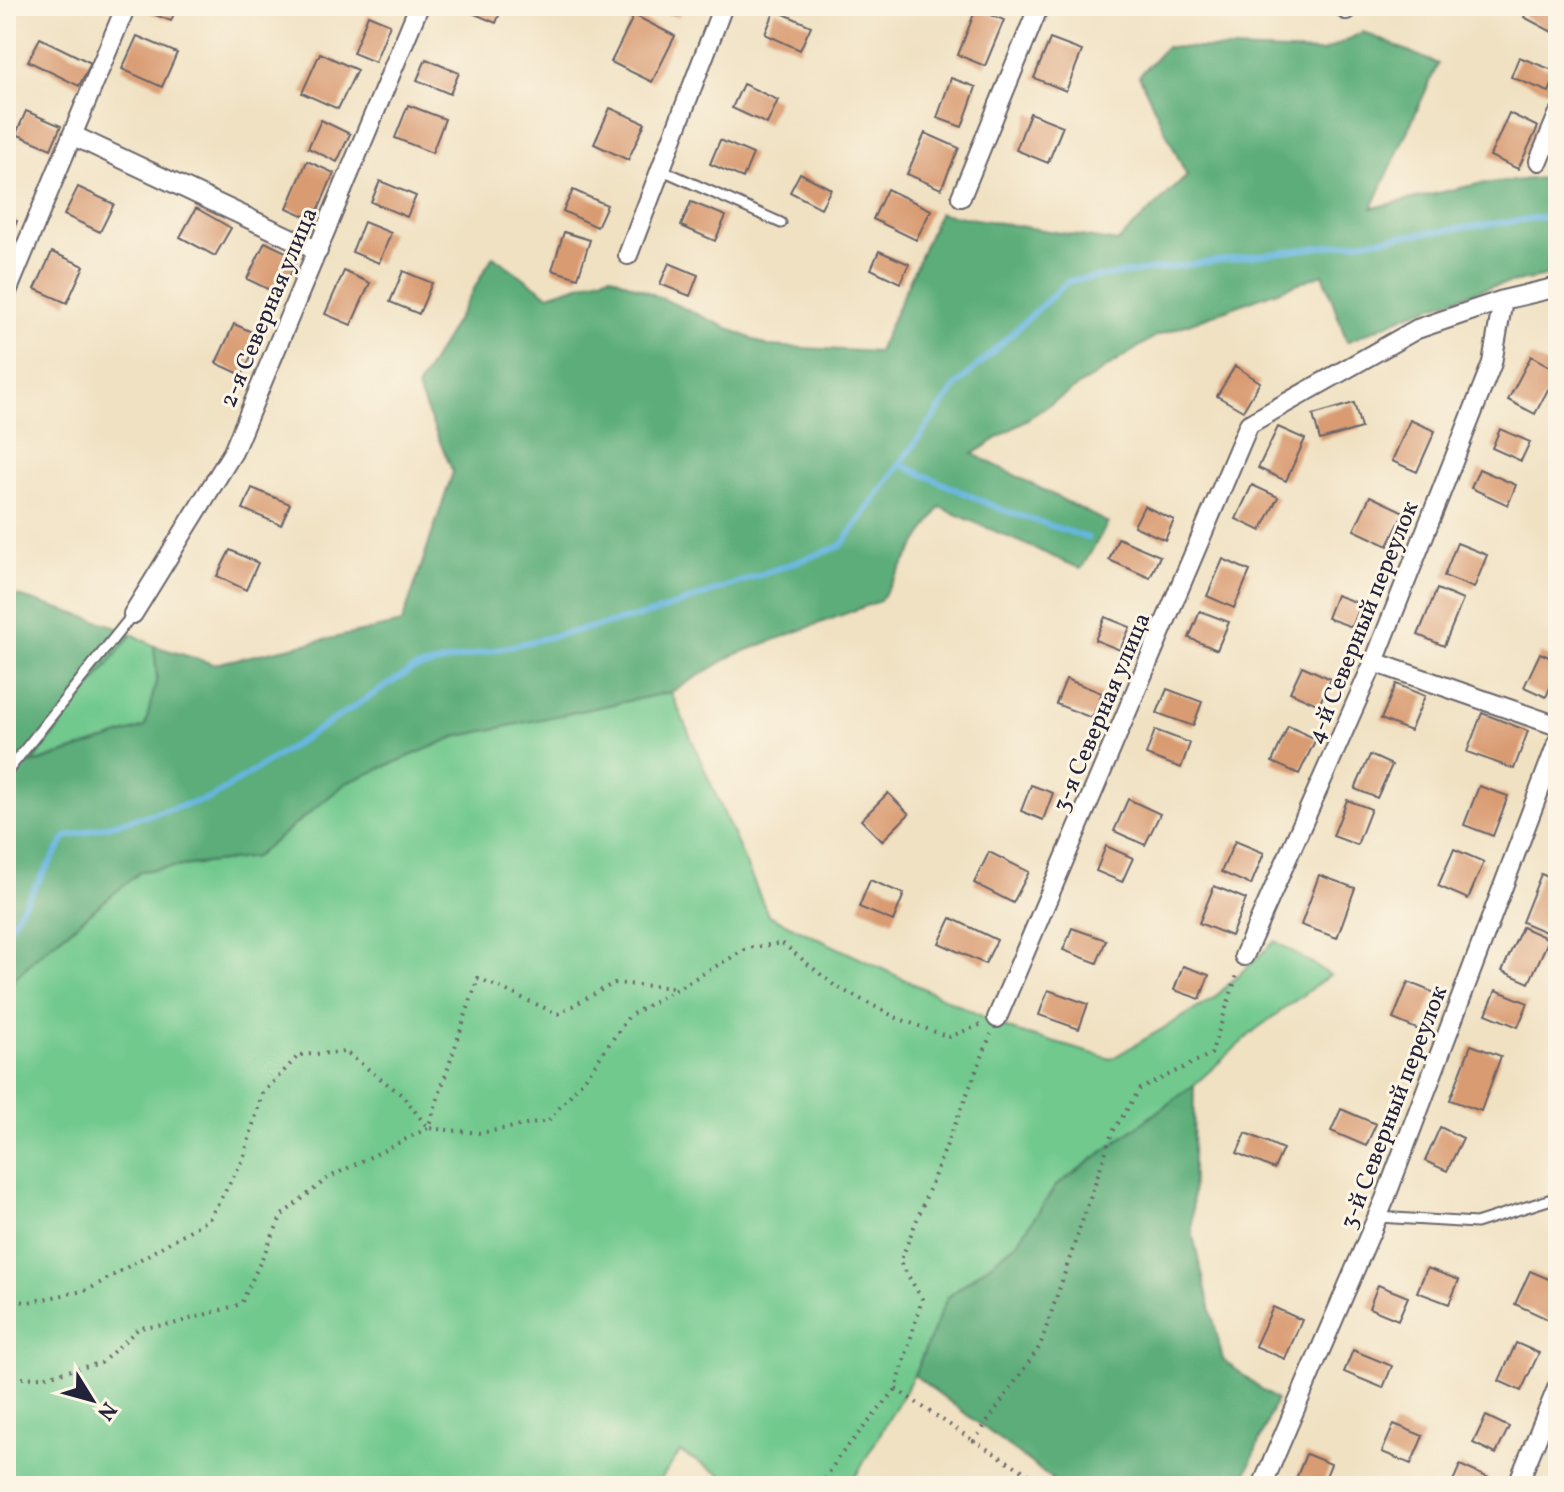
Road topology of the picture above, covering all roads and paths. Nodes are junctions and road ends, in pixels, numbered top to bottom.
1 (126, 6) edge
2 (419, 6) edge
3 (723, 6) edge
4 (1039, 6) edge
5 (1558, 115) edge
6 (74, 136) junction
7 (1539, 161) dead end
8 (660, 169) junction
9 (961, 197) dead end
10 (781, 223) dead end
11 (318, 251) junction
12 (628, 255) dead end
13 (1558, 287) edge
14 (6, 294) edge
15 (1503, 300) junction
16 (133, 614) joint
17 (1374, 662) junction
18 (1558, 726) edge
19 (1558, 741) edge
20 (6, 773) edge
21 (1244, 956) joint
22 (677, 988) junction
23 (997, 1018) junction
24 (428, 1128) junction
25 (1558, 1197) edge
26 (1378, 1217) junction
27 (6, 1300) edge
28 (6, 1379) edge
29 (1558, 1386) edge
30 (896, 1389) junction
31 (974, 1441) junction
32 (821, 1486) edge
33 (1036, 1486) edge
34 (1262, 1486) edge
35 (1517, 1486) edge

1 - 6 street
2 - 11 street, 2-я Северная улица
3 - 8 street
4 - 9 street
5 - 7 street
6 - 11 street
6 - 14 street
8 - 10 lane
8 - 12 street
11 - 16 street, 2-я Северная улица
13 - 15 street
15 - 17 street, 4-й Северный переулок
15 - 23 street, 3-я Северная улица
16 - 20 lane
17 - 18 street
17 - 21 street, 4-й Северный переулок
19 - 26 street, 3-й Северный переулок
21 - 31 path
22 - 23 path
22 - 24 path
22 - 24 path
23 - 30 path
24 - 27 path
24 - 28 path
25 - 26 lane
26 - 34 street, 3-й Северный переулок
29 - 35 street
30 - 31 path
30 - 32 path
31 - 33 path

